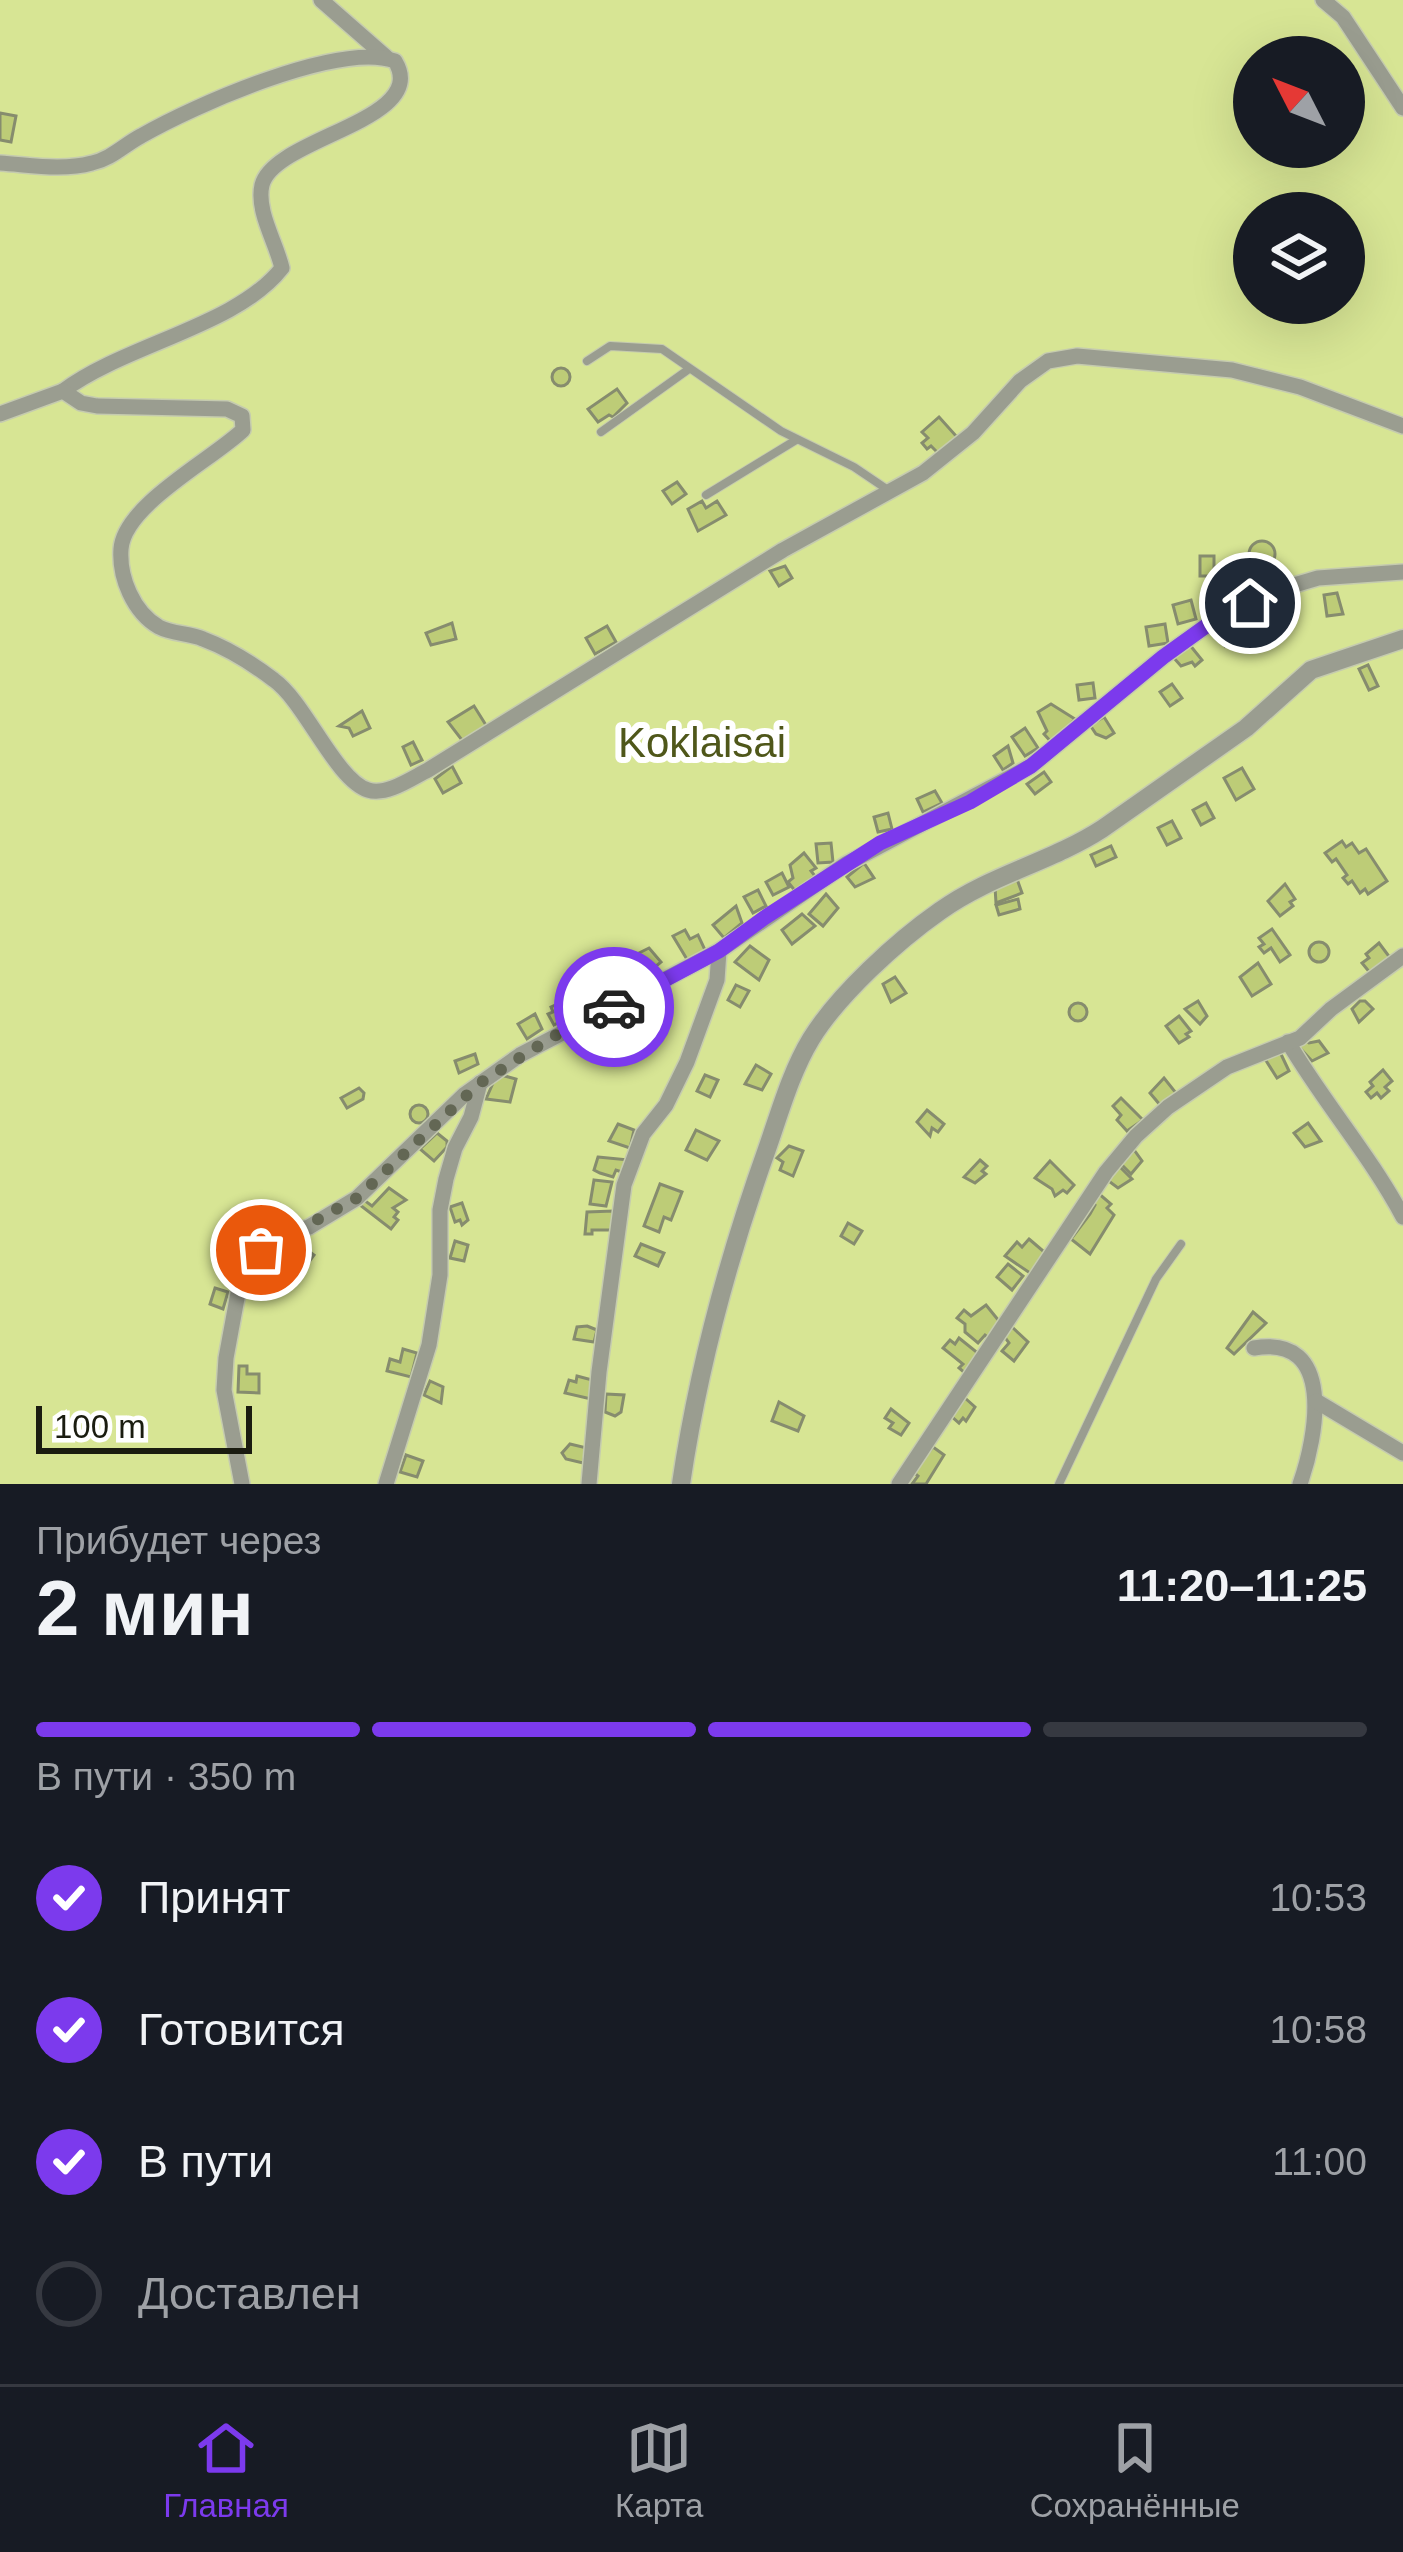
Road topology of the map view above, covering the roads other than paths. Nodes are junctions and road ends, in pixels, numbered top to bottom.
1 (321, 0) edge
2 (1324, 0) edge
3 (388, 59) junction
4 (1403, 108) edge
5 (0, 163) edge
6 (587, 361) dead end
7 (689, 369) junction
8 (63, 391) junction
9 (0, 414) edge
10 (1403, 426) edge
11 (601, 431) dead end
12 (796, 440) junction
13 (889, 491) junction
14 (706, 495) dead end
15 (1403, 572) edge
16 (1403, 640) edge
17 (719, 951) junction
18 (1403, 956) edge
19 (1288, 1042) junction
20 (480, 1083) junction
21 (1403, 1217) edge
22 (1180, 1244) dead end
23 (1254, 1348) dead end
24 (1316, 1401) junction
25 (1403, 1453) edge
26 (242, 1484) edge
27 (386, 1484) edge
28 (589, 1484) edge
29 (681, 1484) edge
30 (899, 1484) edge
31 (1059, 1484) edge
32 (1300, 1484) edge

1 - 3 street
2 - 4 street
3 - 5 street
3 - 8 street
6 - 7 lane
7 - 11 lane
7 - 12 lane
8 - 9 street
8 - 13 street
10 - 13 street
12 - 13 lane
12 - 14 lane
15 - 17 street
16 - 29 street
17 - 20 street
17 - 28 street
18 - 19 street
19 - 21 street
19 - 30 street
20 - 26 street
20 - 27 street
22 - 31 lane
23 - 24 street
24 - 25 street
24 - 32 street

